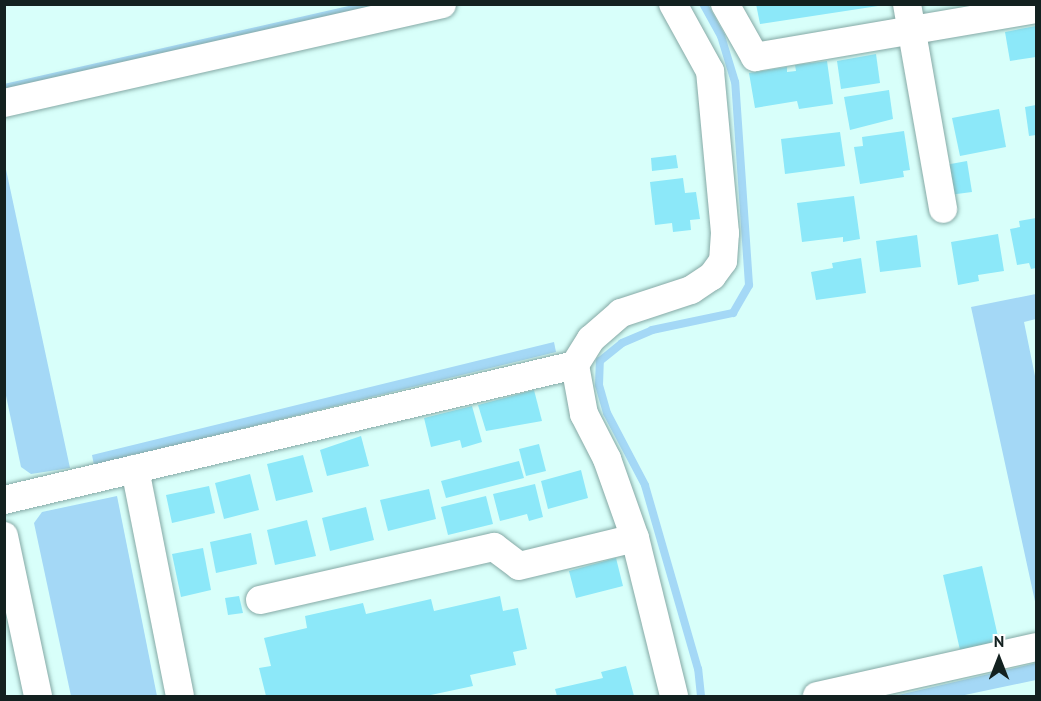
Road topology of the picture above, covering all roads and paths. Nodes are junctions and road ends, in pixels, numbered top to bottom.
1 (442, 4) edge
2 (673, 4) edge
3 (725, 4) edge
4 (1036, 9) edge
5 (909, 18) edge
6 (4, 103) edge
7 (943, 209) dead end
8 (575, 365) junction
9 (135, 469) junction
10 (4, 500) edge
11 (4, 536) edge
12 (635, 538) junction
13 (261, 600) dead end
14 (1036, 647) edge
15 (38, 696) edge
16 (180, 696) edge
17 (674, 696) edge
18 (817, 696) edge

1 - 6 street
2 - 8 street
3 - 5 street
4 - 5 street
5 - 7 street
8 - 9 street
8 - 12 street
9 - 10 street
9 - 16 street
11 - 15 street
12 - 13 street
12 - 17 street
14 - 18 street

